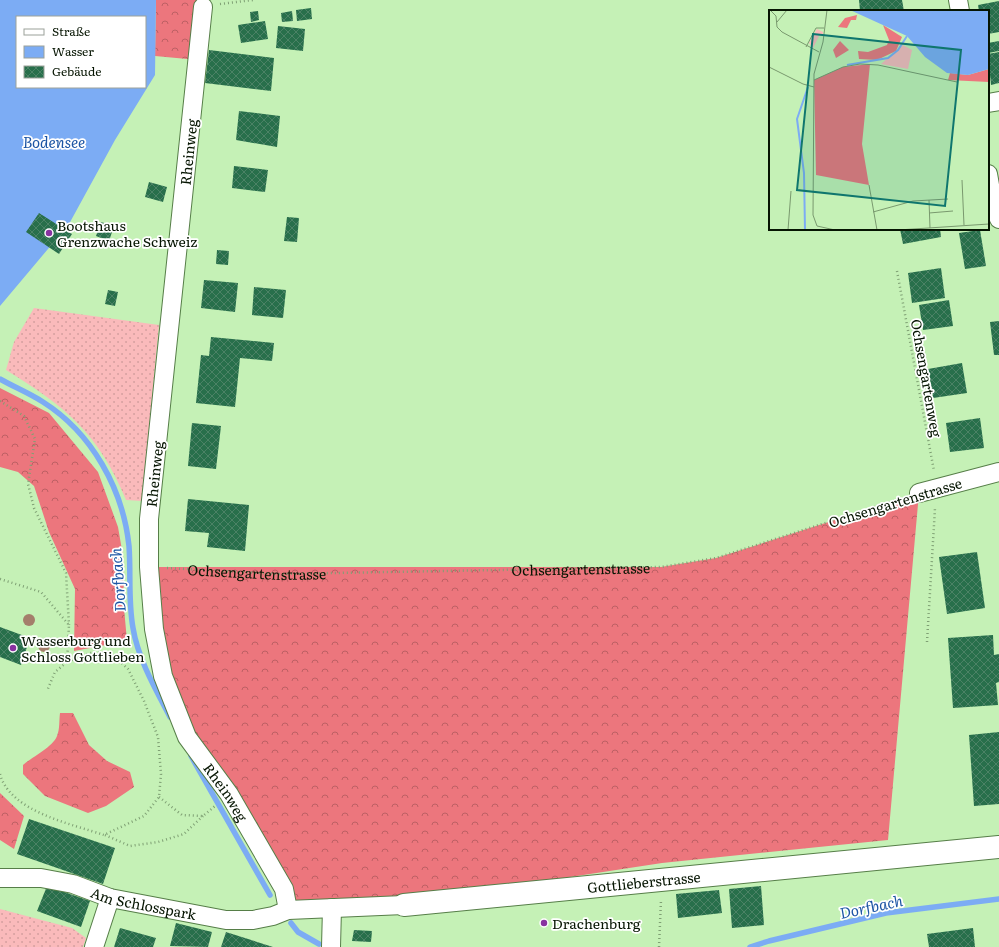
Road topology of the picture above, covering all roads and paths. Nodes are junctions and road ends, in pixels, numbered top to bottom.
1 (253, 0) edge
2 (958, 0) edge
3 (203, 7) joint
4 (960, 10) edge
5 (999, 101) edge
6 (989, 103) edge
7 (989, 180) edge
8 (999, 219) edge
9 (897, 271) dead end
10 (0, 402) edge
11 (999, 472) edge
12 (937, 488) junction
13 (919, 493) joint
14 (149, 566) junction
15 (0, 579) edge
16 (69, 625) junction
17 (926, 642) dead end
18 (66, 662) junction
19 (47, 691) dead end
20 (0, 774) edge
21 (159, 797) junction
22 (213, 808) dead end
23 (203, 816) junction
24 (104, 835) junction
25 (999, 847) edge
26 (0, 878) edge
27 (662, 880) junction
28 (110, 898) junction
29 (404, 905) joint
30 (281, 913) junction
31 (332, 917) junction
32 (94, 947) edge
33 (331, 947) edge
34 (659, 947) edge

1 - 3 path
2 - 4 street
3 - 14 street, Rheinweg
5 - 6 street
7 - 8 street
9 - 12 path, Ochsengartenweg
10 - 16 path
11 - 12 street, Ochsengartenstrasse
12 - 13 street, Ochsengartenstrasse
12 - 17 path, Ochsengartenweg
13 - 14 path, Ochsengartenstrasse
14 - 30 street, Rheinweg
15 - 16 path
16 - 18 path
18 - 19 path
18 - 21 path
20 - 24 path
21 - 23 path
21 - 24 path
22 - 23 path
23 - 24 path
25 - 27 street, Gottlieberstrasse
26 - 28 street, Am Schlosspark
27 - 29 street, Gottlieberstrasse
27 - 34 path
28 - 30 street, Am Schlosspark
28 - 32 street
29 - 31 street, Gottlieberstrasse
30 - 31 street, Gottlieberstrasse
31 - 33 street

